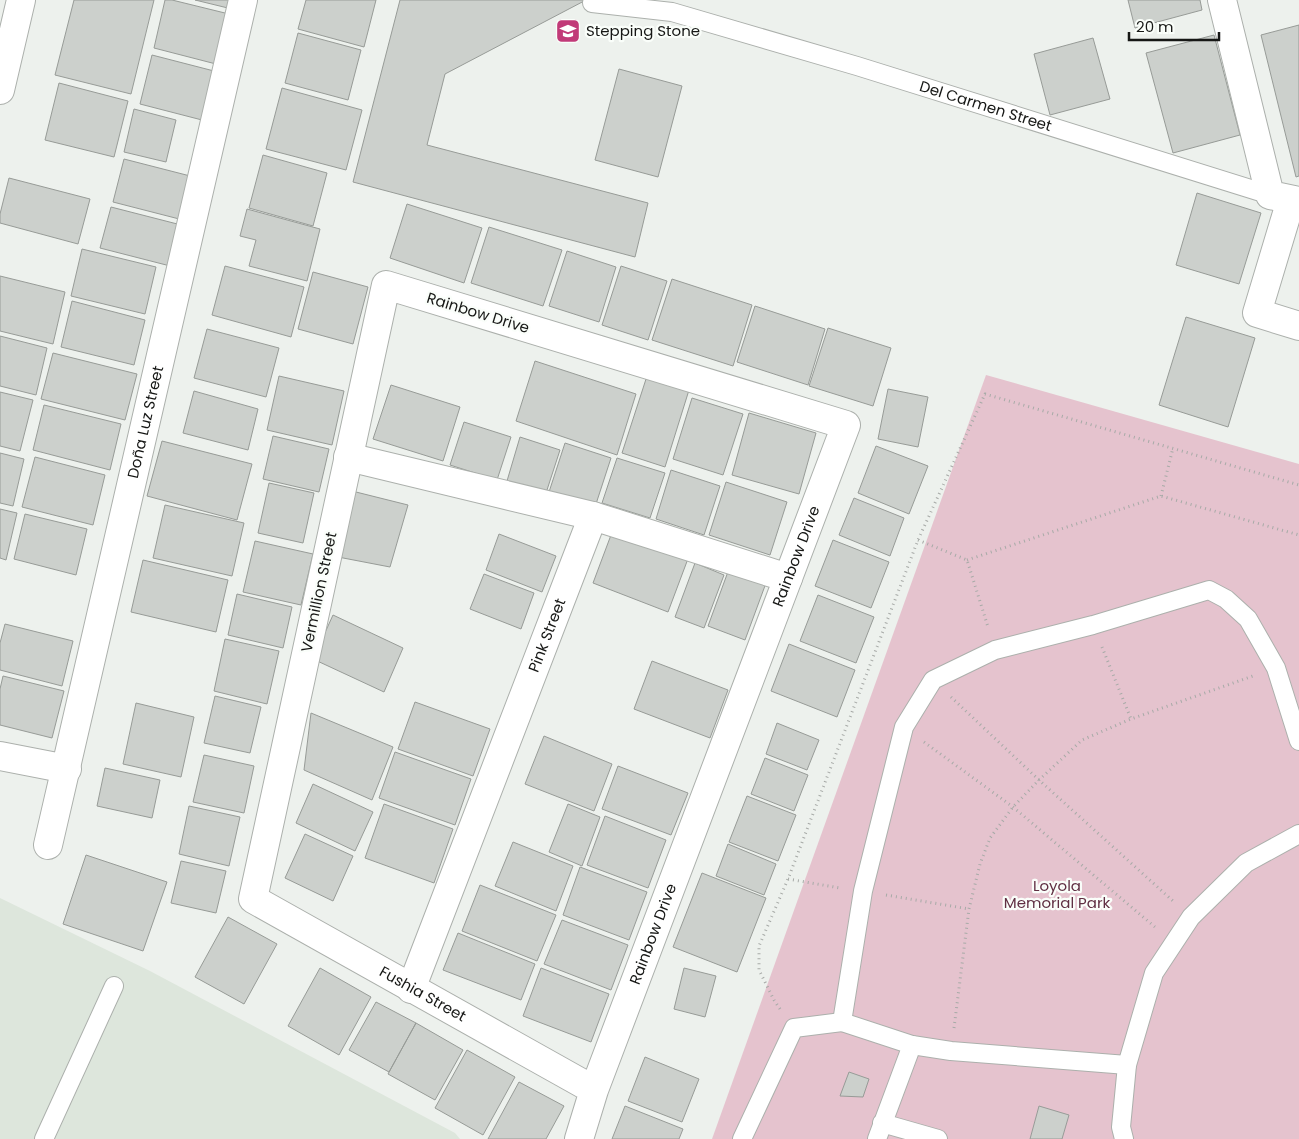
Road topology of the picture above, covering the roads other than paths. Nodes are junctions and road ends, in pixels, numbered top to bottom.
1 (22, 0) edge
2 (243, 0) edge
3 (1222, 0) edge
4 (592, 3) dead end
5 (0, 90) edge
6 (1287, 198) edge
7 (386, 285) joint
8 (1299, 326) edge
9 (348, 456) junction
10 (592, 516) junction
11 (788, 578) junction
12 (1299, 741) edge
13 (0, 756) edge
14 (67, 770) junction
15 (1299, 834) edge
16 (48, 845) dead end
17 (253, 899) joint
18 (114, 986) dead end
19 (411, 989) junction
20 (842, 1022) junction
21 (912, 1045) junction
22 (1127, 1065) junction
23 (594, 1090) junction
24 (880, 1131) edge
25 (44, 1139) edge
26 (579, 1139) edge
27 (742, 1139) edge
28 (938, 1139) edge
29 (1124, 1139) edge

1 - 5 street
2 - 14 street, Doña Luz Street
3 - 6 street
4 - 6 lane, Del Carmen Street
6 - 8 street
7 - 9 street, Vermillion Street
7 - 11 street, Rainbow Drive
9 - 10 street
9 - 17 street, Vermillion Street
10 - 11 street
10 - 19 street, Pink Street
11 - 23 street, Rainbow Drive
12 - 20 lane
13 - 14 street
14 - 16 street, Doña Luz Street
15 - 22 lane
17 - 19 street, Fushia Street
18 - 25 lane
19 - 23 street, Fushia Street
20 - 21 lane
20 - 27 lane
21 - 22 lane
21 - 24 lane
22 - 29 lane
23 - 26 street, Rainbow Drive
24 - 28 lane

